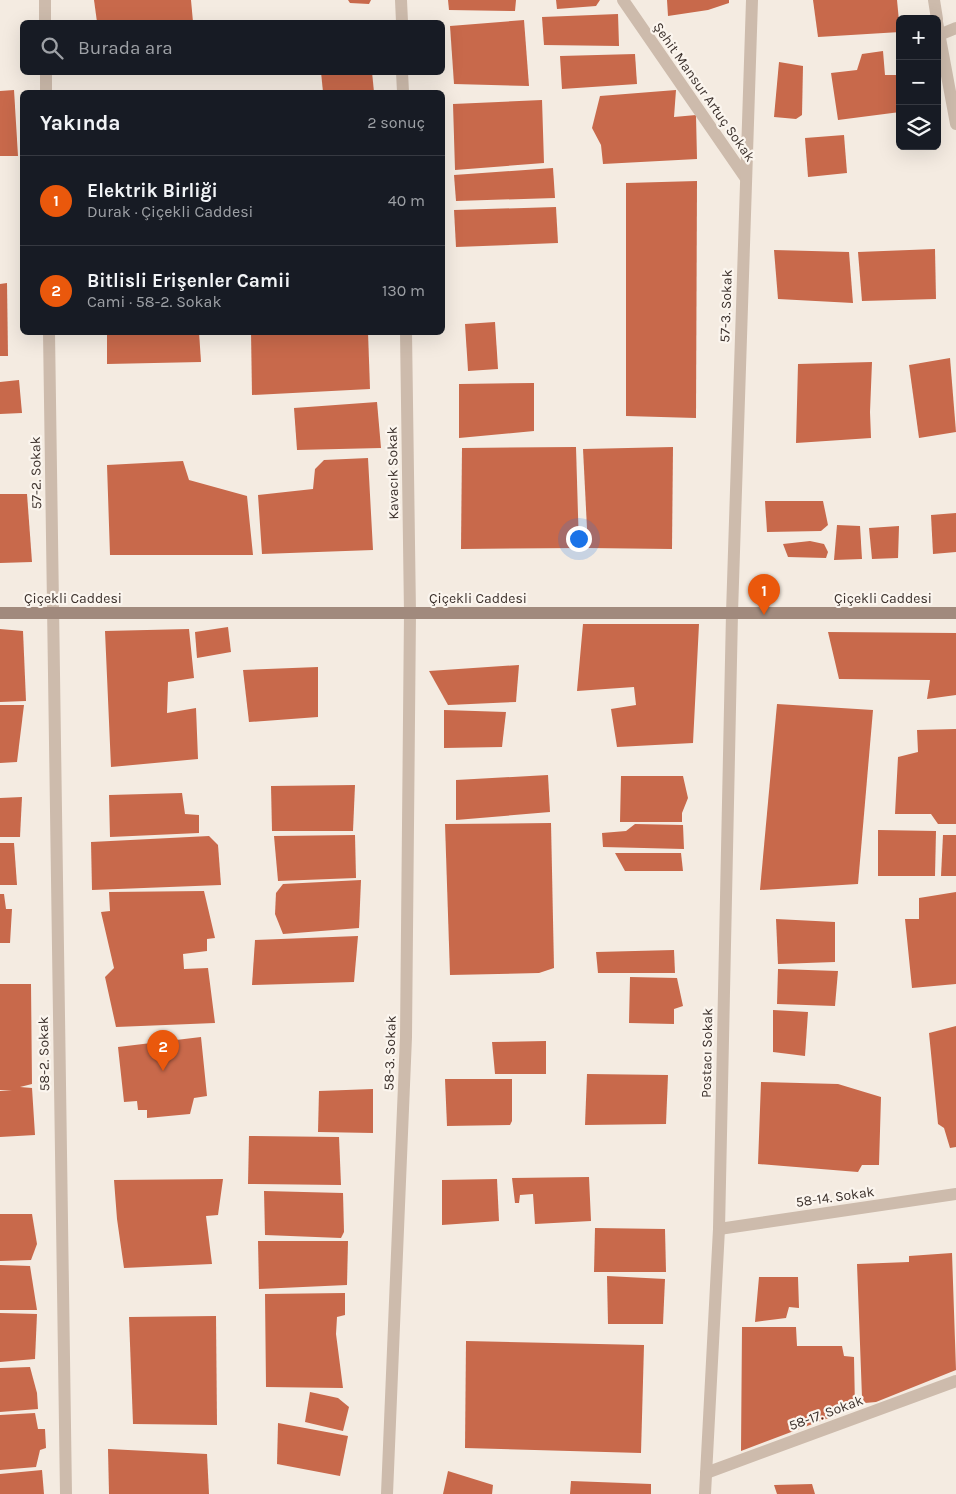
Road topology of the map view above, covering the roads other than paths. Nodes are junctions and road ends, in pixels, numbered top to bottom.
1 (45, 0) edge
2 (402, 0) edge
3 (623, 0) edge
4 (752, 0) edge
5 (934, 0) edge
6 (936, 15) edge
7 (46, 20) edge
8 (402, 20) edge
9 (941, 26) edge
10 (956, 28) edge
11 (941, 42) edge
12 (46, 75) edge
13 (402, 75) edge
14 (46, 90) edge
15 (403, 90) edge
16 (956, 124) edge
17 (744, 177) junction
18 (49, 335) edge
19 (406, 335) edge
20 (0, 613) edge
21 (53, 613) junction
22 (410, 613) junction
23 (732, 613) junction
24 (956, 613) edge
25 (956, 1194) edge
26 (719, 1229) junction
27 (956, 1381) edge
28 (706, 1473) junction
29 (66, 1494) edge
30 (387, 1494) edge
31 (705, 1494) edge

1 - 7 street
2 - 8 street
3 - 17 street, Şehit Mansur Artuç Sokak
4 - 17 street, 57-3. Sokak
5 - 6 street
9 - 10 street
11 - 16 street
12 - 14 street
13 - 15 street
17 - 23 street, 57-3. Sokak
18 - 21 street, 57-2. Sokak
19 - 22 street, Kavacık Sokak
20 - 21 street, Çiçekli Caddesi
21 - 22 street, Çiçekli Caddesi
21 - 29 street, 58-2. Sokak
22 - 23 street, Çiçekli Caddesi
22 - 30 street, 58-3. Sokak
23 - 24 street, Çiçekli Caddesi
23 - 26 street, Postacı Sokak
25 - 26 street, 58-14. Sokak
26 - 28 street, Postacı Sokak
27 - 28 street, 58-17. Sokak
28 - 31 street, Postacı Sokak

